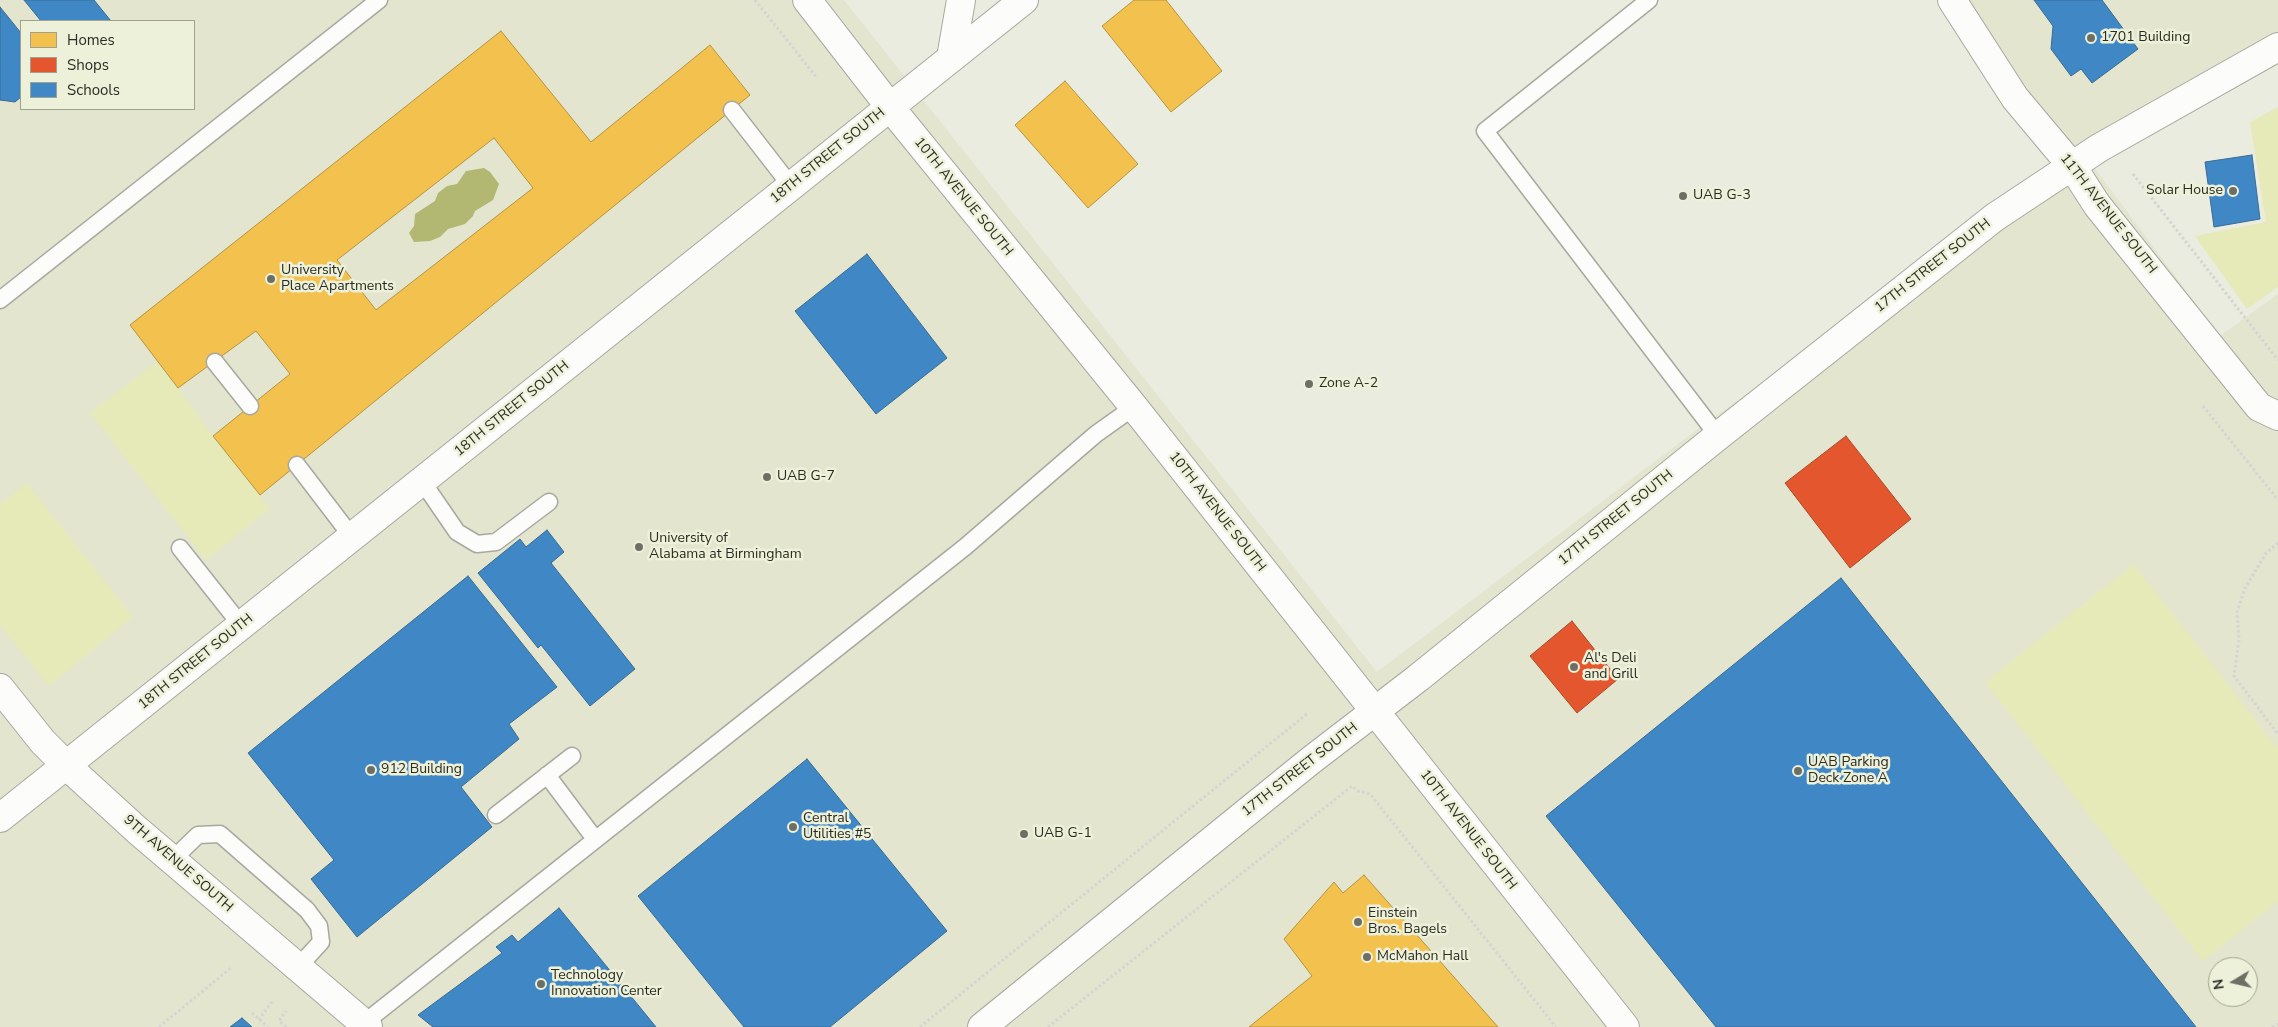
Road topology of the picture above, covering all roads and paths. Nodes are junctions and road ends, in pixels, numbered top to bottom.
1 (379, 0) edge
2 (755, 0) edge
3 (807, 0) edge
4 (961, 0) edge
5 (1024, 0) edge
6 (1649, 0) edge
7 (1952, 0) edge
8 (2278, 48) edge
9 (952, 58) junction
10 (817, 78) dead end
11 (890, 107) junction
12 (732, 110) dead end
13 (2072, 166) junction
14 (2132, 174) dead end
15 (792, 186) junction
16 (0, 300) edge
17 (2278, 360) edge
18 (215, 362) dead end
19 (250, 406) dead end
20 (2203, 406) dead end
21 (1134, 407) junction
22 (2278, 416) edge
23 (1718, 436) junction
24 (297, 465) dead end
25 (422, 482) junction
26 (2278, 500) edge
27 (549, 502) dead end
28 (352, 537) junction
29 (2278, 543) edge
30 (180, 548) dead end
31 (241, 625) junction
32 (0, 688) edge
33 (1375, 711) junction
34 (1308, 713) dead end
35 (2278, 734) edge
36 (572, 756) dead end
37 (67, 766) junction
38 (548, 775) junction
39 (496, 814) dead end
40 (0, 818) edge
41 (595, 839) junction
42 (172, 860) junction
43 (232, 967) dead end
44 (298, 967) junction
45 (273, 1000) dead end
46 (286, 1011) dead end
47 (252, 1014) dead end
48 (259, 1020) junction
49 (2278, 1024) edge
50 (366, 1025) edge
51 (159, 1027) edge
52 (268, 1027) edge
53 (286, 1027) edge
54 (920, 1027) edge
55 (982, 1027) edge
56 (1048, 1027) edge
57 (1556, 1027) edge
58 (1625, 1027) edge
59 (2272, 1027) edge

1 - 16 lane
2 - 10 path
3 - 11 street, 10TH AVENUE SOUTH
4 - 9 street
5 - 9 street, 18TH STREET SOUTH
6 - 23 lane
7 - 13 street, 11TH AVENUE SOUTH
8 - 13 street, 17TH STREET SOUTH
9 - 11 street, 18TH STREET SOUTH
11 - 15 street, 18TH STREET SOUTH
11 - 21 street, 10TH AVENUE SOUTH
12 - 15 lane
13 - 22 street, 11TH AVENUE SOUTH
13 - 23 street, 17TH STREET SOUTH
14 - 17 path
15 - 25 street, 18TH STREET SOUTH
18 - 19 lane
20 - 26 path
21 - 33 street, 10TH AVENUE SOUTH
21 - 41 lane
23 - 33 street, 17TH STREET SOUTH
24 - 28 lane
25 - 27 lane
25 - 28 street, 18TH STREET SOUTH
28 - 31 street, 18TH STREET SOUTH
29 - 35 path
30 - 31 lane
31 - 37 street, 18TH STREET SOUTH
32 - 37 street, 9TH AVENUE SOUTH
33 - 55 street, 17TH STREET SOUTH
33 - 58 street, 10TH AVENUE SOUTH
34 - 54 path
36 - 38 lane
37 - 40 street, 18TH STREET SOUTH
37 - 42 street, 9TH AVENUE SOUTH
38 - 39 lane
38 - 41 lane
41 - 50 lane
42 - 44 street, 9TH AVENUE SOUTH
42 - 44 lane
43 - 51 path
44 - 50 street, 9TH AVENUE SOUTH
45 - 48 path
46 - 53 path
47 - 48 path
48 - 52 path
49 - 59 path
56 - 57 path

